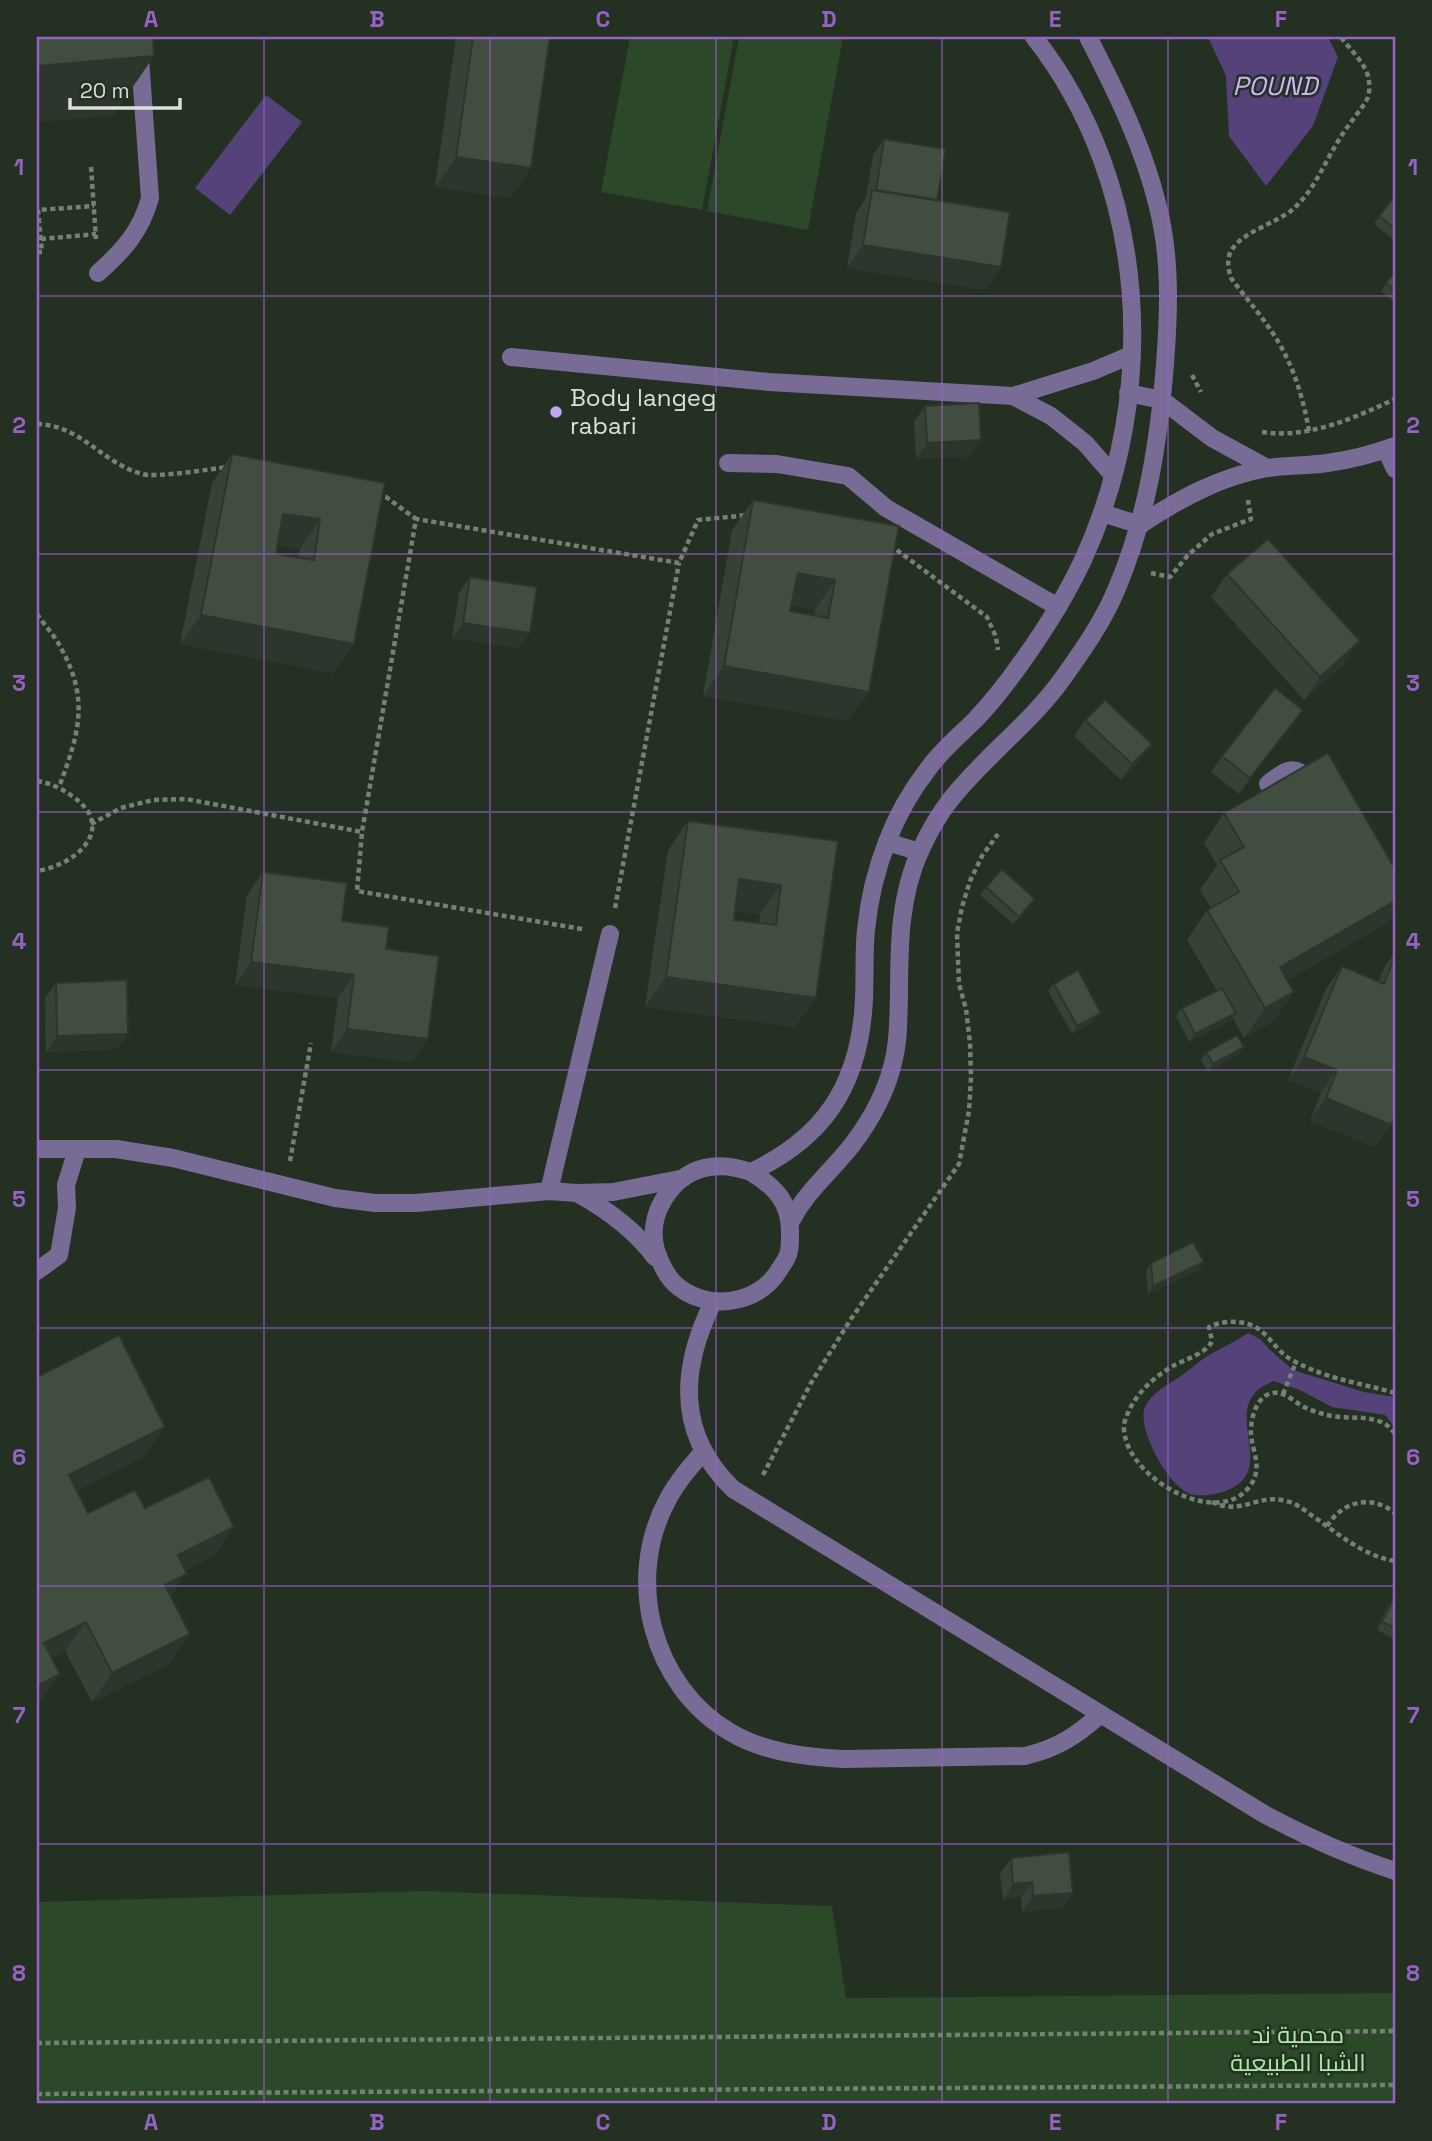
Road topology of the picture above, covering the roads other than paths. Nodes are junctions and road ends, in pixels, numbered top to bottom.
1 (141, 37) edge
2 (1034, 37) edge
3 (1088, 37) edge
4 (98, 273) road end
5 (1131, 355) junction
6 (512, 357) dead end
7 (1128, 393) junction
8 (1013, 396) junction
9 (1162, 400) junction
10 (1391, 448) edge
11 (728, 463) dead end
12 (1267, 468) junction
13 (1395, 469) edge
14 (1113, 475) junction
15 (1101, 513) junction
16 (1140, 525) junction
17 (1058, 607) junction
18 (1268, 784) edge
19 (1324, 798) edge
20 (887, 842) junction
21 (920, 852) junction
22 (610, 934) road end
23 (37, 1149) edge
24 (77, 1150) junction
25 (751, 1172) junction
26 (681, 1179) junction
27 (550, 1191) junction
28 (577, 1193) junction
29 (791, 1221) junction
30 (661, 1265) junction
31 (37, 1271) edge
32 (713, 1302) junction
33 (703, 1452) junction
34 (1101, 1714) junction
35 (1395, 1871) edge

1 - 4 street
2 - 5 street
3 - 9 street
5 - 7 street
5 - 8 street
6 - 8 street
7 - 9 street
7 - 14 street
8 - 14 street
9 - 12 street
9 - 16 street
10 - 12 street
10 - 13 street
11 - 17 street
12 - 16 street
14 - 15 street
15 - 16 street
15 - 17 street
16 - 21 street
17 - 20 street
18 - 19 street
20 - 21 street
20 - 25 street
21 - 29 street
22 - 27 street
23 - 24 street
24 - 27 street
24 - 31 street
25 - 26 street
25 - 29 street
26 - 28 street
26 - 30 street
27 - 28 street
28 - 30 street
29 - 32 street
30 - 32 street
32 - 33 street
33 - 34 street
33 - 34 street
34 - 35 street

